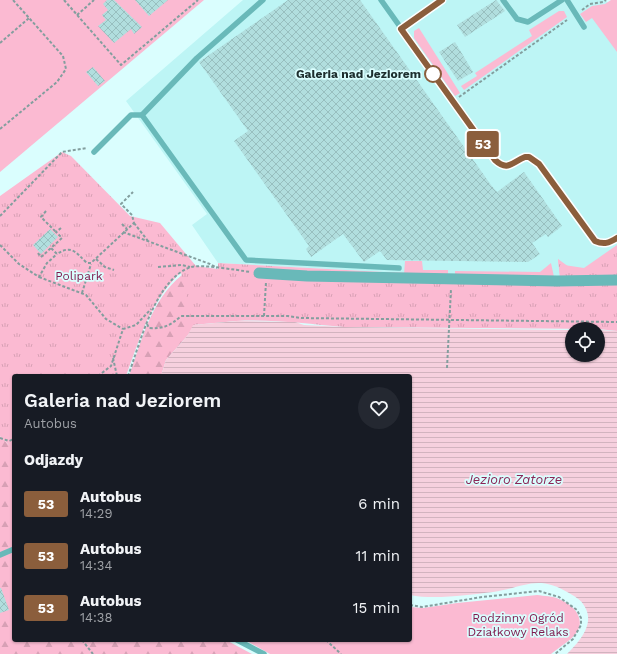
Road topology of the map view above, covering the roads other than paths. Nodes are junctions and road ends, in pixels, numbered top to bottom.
1 (263, 0) edge
2 (381, 0) edge
3 (442, 0) edge
4 (503, 0) edge
5 (562, 0) edge
6 (567, 0) edge
7 (584, 27) dead end
8 (401, 29) junction
9 (142, 115) junction
10 (94, 152) road end
11 (617, 238) edge
12 (399, 268) dead end
13 (259, 273) road end
14 (617, 280) edge
15 (12, 550) edge
16 (0, 556) edge
17 (242, 642) edge
18 (264, 654) edge

1 - 9 lane
2 - 8 lane
3 - 8 lane
4 - 5 lane
6 - 7 lane
8 - 11 lane
9 - 10 lane
9 - 12 lane
13 - 14 street
15 - 16 lane
17 - 18 lane

